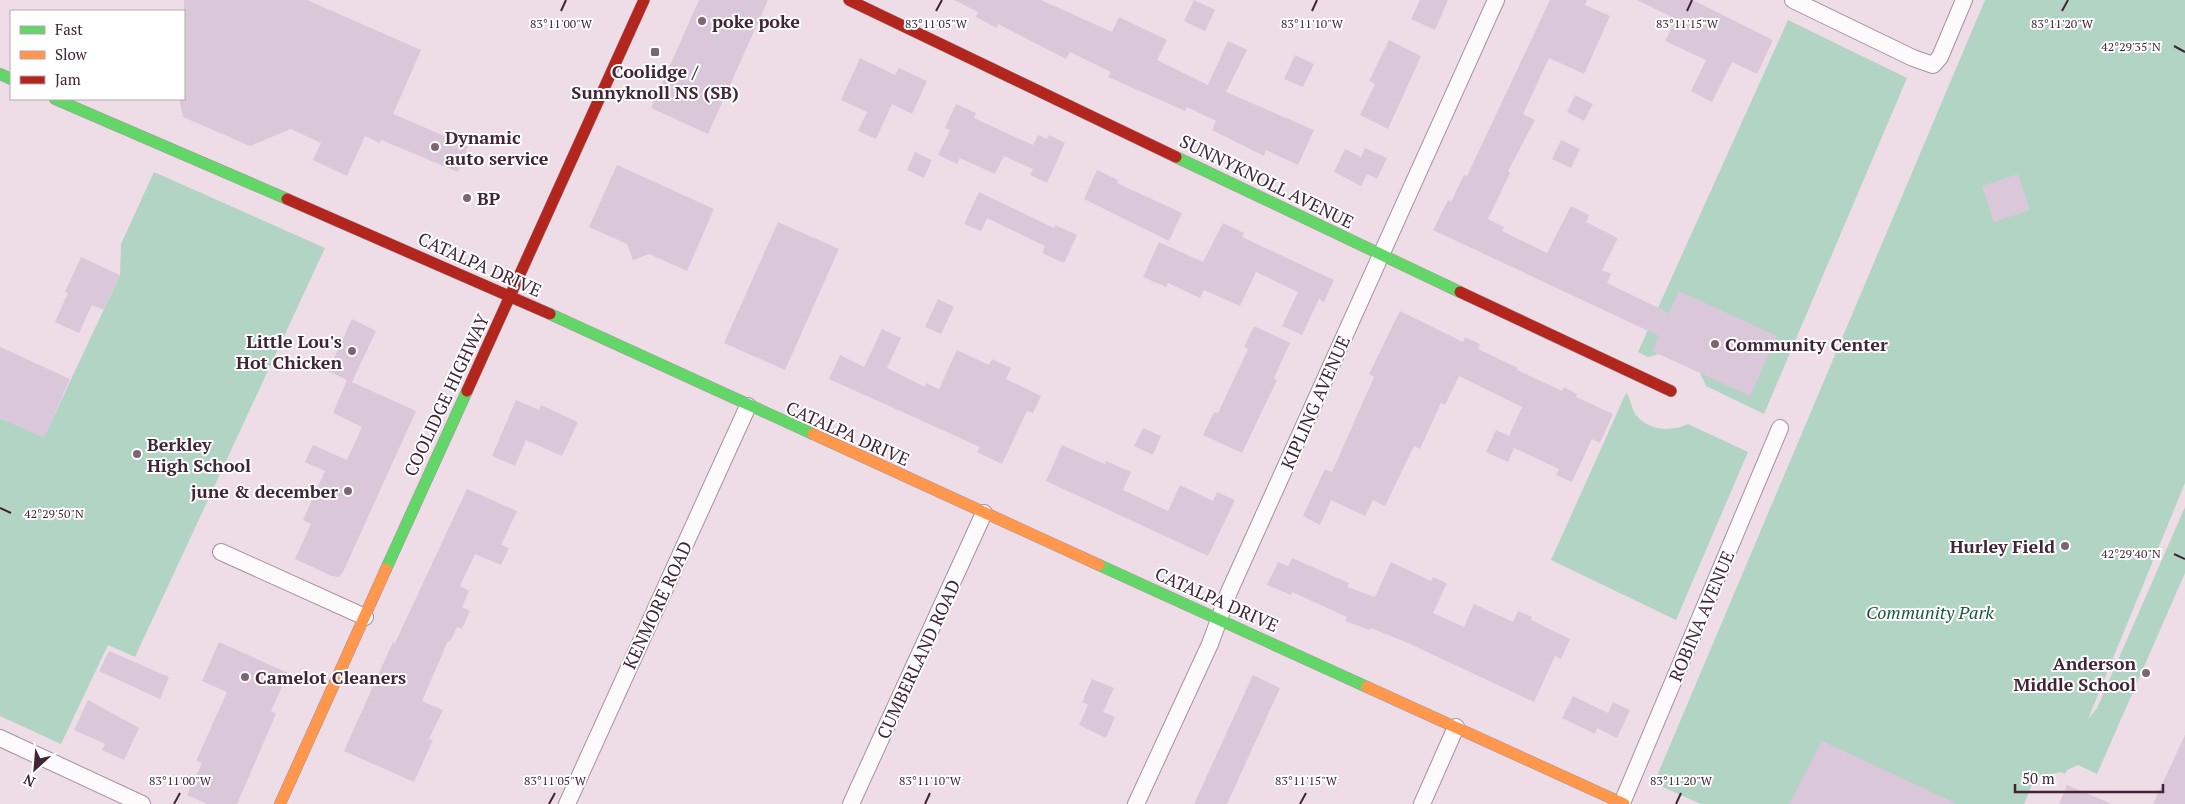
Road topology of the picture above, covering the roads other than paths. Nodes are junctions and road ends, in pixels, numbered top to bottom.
1 (644, 0) edge
2 (850, 0) edge
3 (1496, 0) edge
4 (1793, 0) edge
5 (1964, 0) edge
6 (58, 100) edge
7 (1381, 255) junction
8 (510, 296) junction
9 (1671, 390) dead end
10 (748, 406) junction
11 (1780, 428) dead end
12 (984, 513) junction
13 (221, 552) dead end
14 (365, 617) junction
15 (1218, 619) junction
16 (1456, 727) junction
17 (0, 738) edge
18 (142, 804) edge
19 (280, 804) edge
20 (567, 804) edge
21 (851, 804) edge
22 (1136, 804) edge
23 (1422, 804) edge
24 (1623, 804) edge

1 - 8 street, COOLIDGE HIGHWAY
2 - 7 street, SUNNYKNOLL AVENUE
3 - 7 street, KIPLING AVENUE
4 - 5 street
6 - 8 street, CATALPA DRIVE
7 - 9 street, SUNNYKNOLL AVENUE
7 - 15 street, KIPLING AVENUE
8 - 10 street, CATALPA DRIVE
8 - 14 street, COOLIDGE HIGHWAY
10 - 12 street, CATALPA DRIVE
10 - 20 street, KENMORE ROAD
11 - 24 street, ROBINA AVENUE
12 - 15 street, CATALPA DRIVE
12 - 21 street, CUMBERLAND ROAD
13 - 14 street
14 - 19 street, COOLIDGE HIGHWAY
15 - 16 street, CATALPA DRIVE
15 - 22 street, KIPLING AVENUE
16 - 23 street
16 - 24 street, CATALPA DRIVE
17 - 18 street

